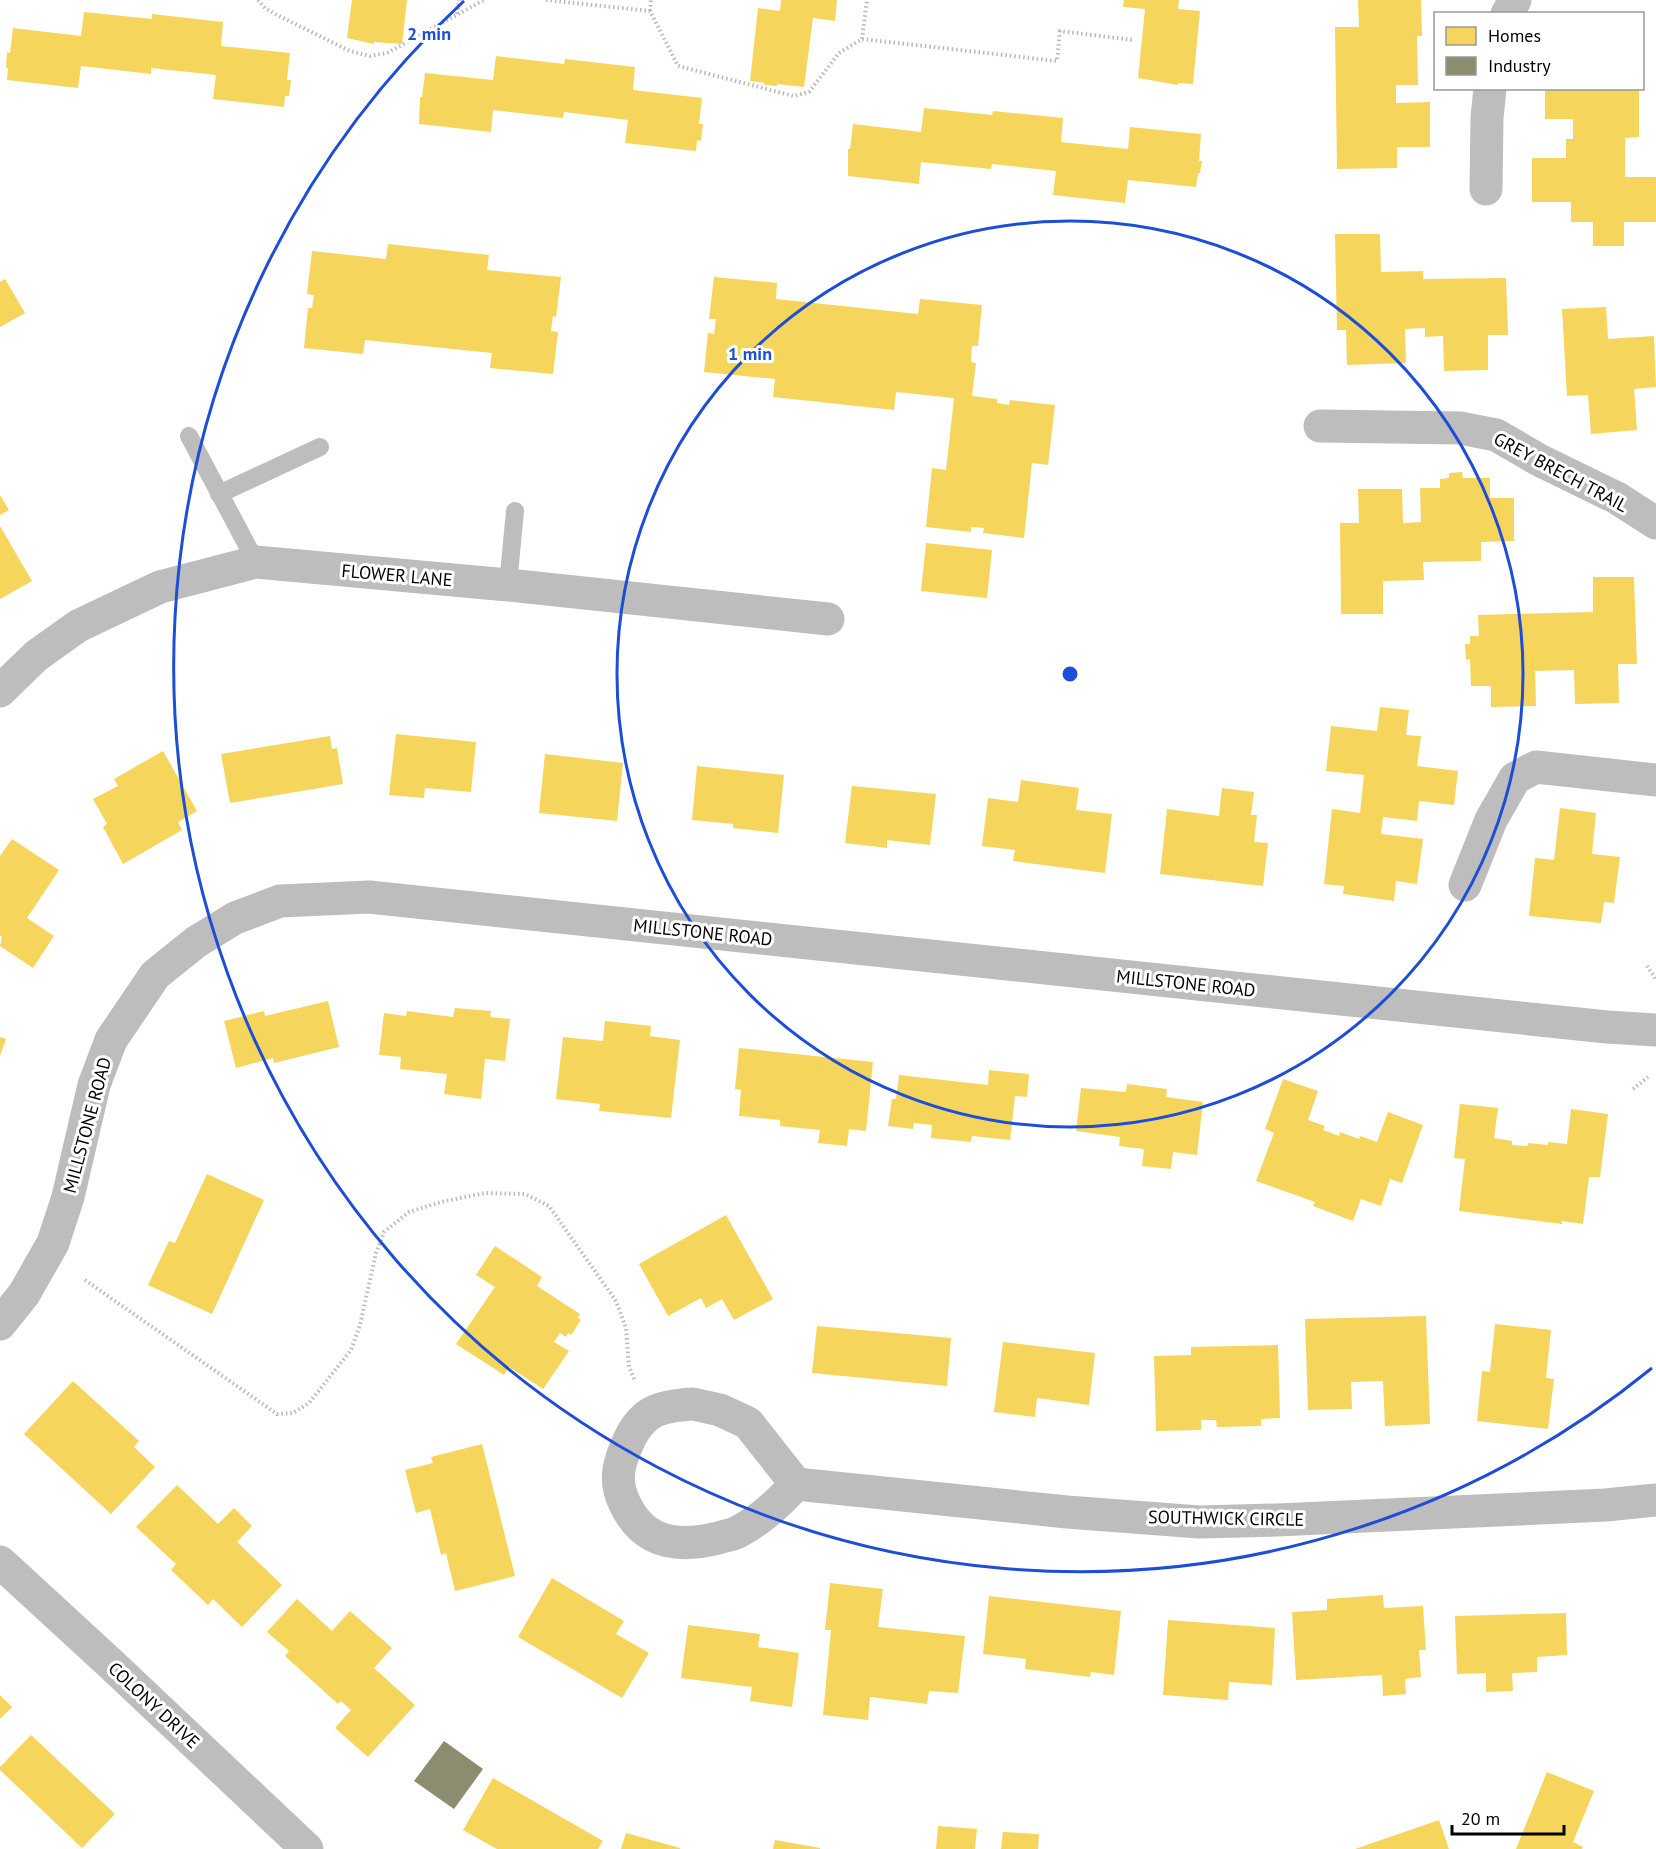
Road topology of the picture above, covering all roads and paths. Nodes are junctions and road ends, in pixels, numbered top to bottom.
1 (258, 0) edge
2 (459, 0) edge
3 (484, 0) edge
4 (546, 0) edge
5 (651, 0) edge
6 (867, 0) edge
7 (650, 12) junction
8 (457, 14) junction
9 (862, 39) junction
10 (1133, 40) dead end
11 (1490, 90) edge
12 (1486, 189) dead end
13 (1320, 426) dead end
14 (189, 436) dead end
15 (320, 447) dead end
16 (219, 494) junction
17 (515, 511) dead end
18 (1656, 523) edge
19 (256, 562) junction
20 (508, 585) junction
21 (828, 619) dead end
22 (0, 691) edge
23 (1656, 780) edge
24 (1465, 885) dead end
25 (1647, 966) dead end
26 (1656, 979) edge
27 (1656, 1030) edge
28 (1648, 1077) dead end
29 (1633, 1089) dead end
30 (85, 1280) dead end
31 (0, 1324) edge
32 (656, 1411) junction
33 (796, 1484) junction
34 (1656, 1500) edge
35 (0, 1562) edge
36 (307, 1849) edge

1 - 8 path
2 - 8 path
3 - 8 path
4 - 7 path
5 - 7 path
6 - 9 path
7 - 9 path
9 - 10 path
11 - 12 street
13 - 18 street, GREY BRECH TRAIL
14 - 16 lane
15 - 16 lane
16 - 19 lane
17 - 20 lane
19 - 20 street, FLOWER LANE
19 - 22 street, FLOWER LANE
20 - 21 street, FLOWER LANE
23 - 24 street
25 - 26 path
27 - 31 street, MILLSTONE ROAD
28 - 29 path
30 - 32 path
32 - 33 street
32 - 33 street
33 - 34 street, SOUTHWICK CIRCLE
35 - 36 street, COLONY DRIVE

